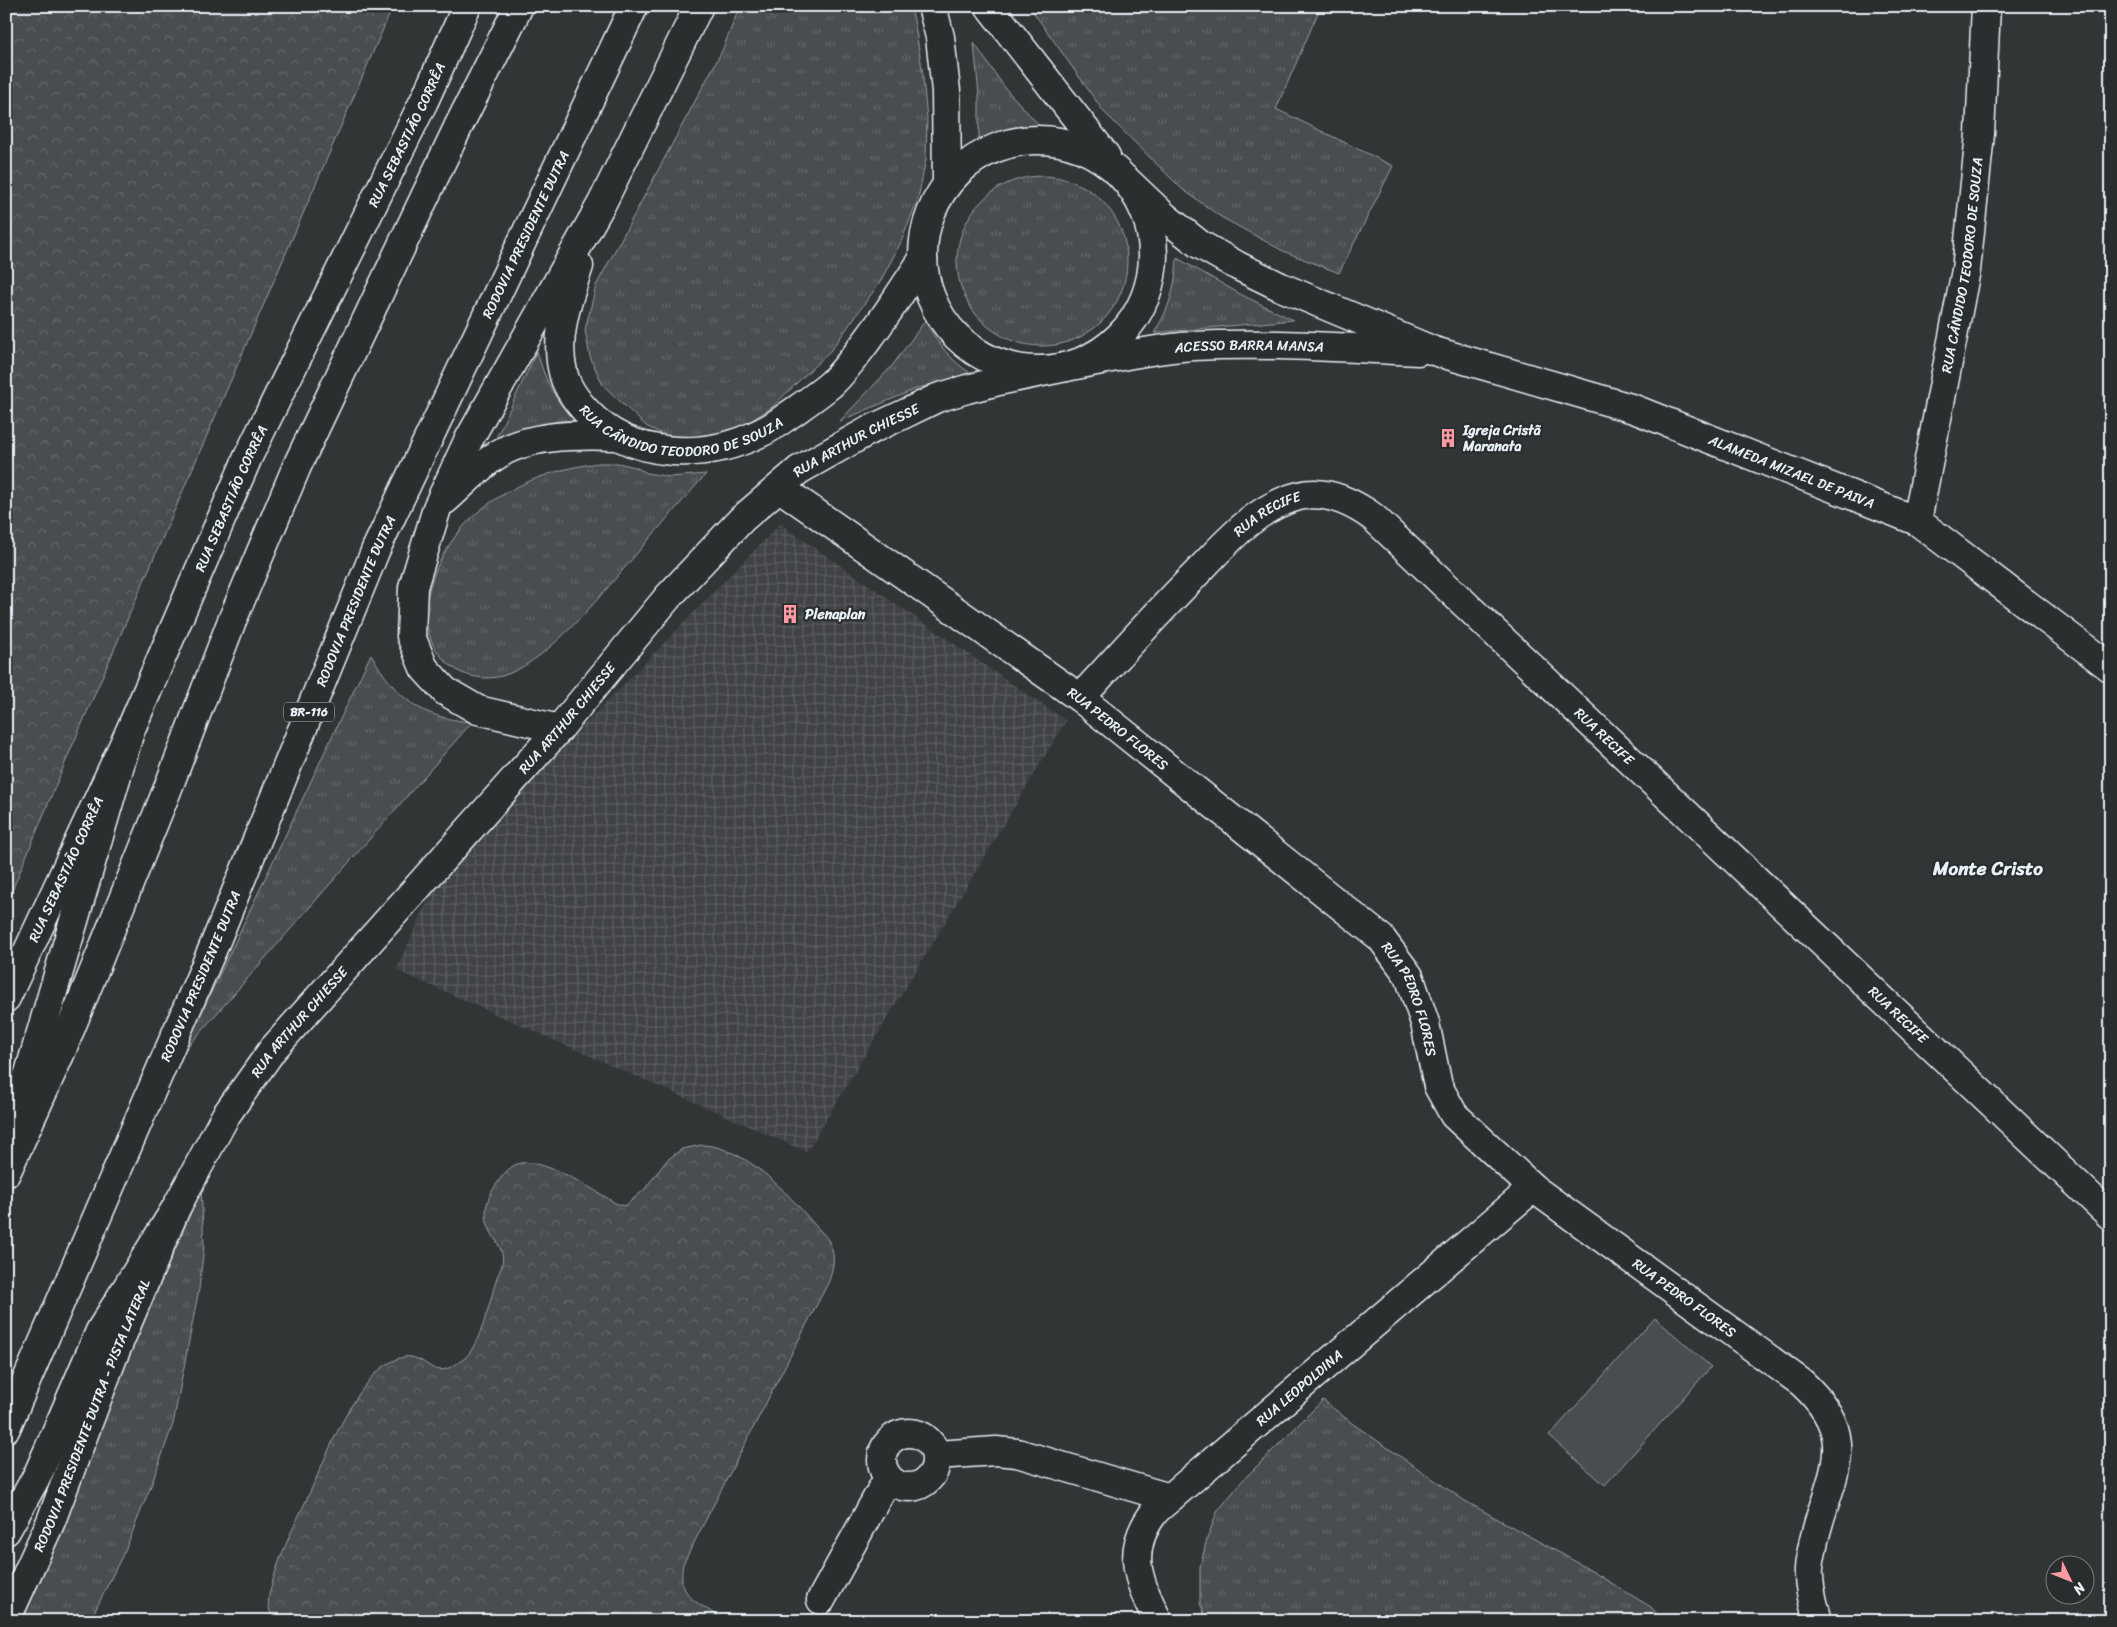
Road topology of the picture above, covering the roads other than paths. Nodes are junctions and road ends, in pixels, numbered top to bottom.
1 (467, 6) edge
2 (519, 6) edge
3 (634, 6) edge
4 (699, 6) edge
5 (932, 6) edge
6 (989, 6) edge
7 (1986, 6) edge
8 (1124, 179) junction
9 (947, 184) junction
10 (602, 203) junction
11 (923, 259) junction
12 (1434, 352) junction
13 (1066, 367) junction
14 (618, 436) junction
15 (780, 488) junction
16 (436, 508) junction
17 (1917, 521) junction
18 (2111, 668) edge
19 (1080, 698) junction
20 (559, 729) junction
21 (130, 731) junction
22 (6, 998) edge
23 (6, 1129) edge
24 (6, 1173) edge
25 (1533, 1188) junction
26 (176, 1208) junction
27 (2111, 1216) edge
28 (6, 1428) edge
29 (936, 1455) junction
30 (888, 1478) junction
31 (1170, 1498) junction
32 (6, 1531) edge
33 (821, 1600) dead end
34 (6, 1620) edge
35 (1158, 1621) edge
36 (1818, 1621) edge

1 - 21 main road, RUA SEBASTIÃO CORRÊA
2 - 24 main road
3 - 28 main road, RODOVIA PRESIDENTE DUTRA / BR-116
4 - 10 main road
5 - 9 main road
6 - 8 main road
7 - 17 main road, RUA CÂNDIDO TEODORO DE SOUZA
8 - 9 main road
8 - 12 main road
8 - 13 main road
9 - 11 main road
10 - 14 main road, RUA CÂNDIDO TEODORO DE SOUZA
10 - 16 main road
11 - 13 main road
11 - 14 main road, RUA CÂNDIDO TEODORO DE SOUZA
12 - 13 main road, ACESSO BARRA MANSA
12 - 17 main road, ALAMEDA MIZAEL DE PAIVA
13 - 15 main road, RUA ARTHUR CHIESSE
14 - 16 main road
15 - 19 main road, RUA PEDRO FLORES
15 - 20 main road, RUA ARTHUR CHIESSE
16 - 20 main road
17 - 18 main road, ALAMEDA MIZAEL DE PAIVA
19 - 25 main road, RUA PEDRO FLORES
19 - 27 main road, RUA RECIFE
20 - 26 main road, RUA ARTHUR CHIESSE
21 - 22 main road, RUA SEBASTIÃO CORRÊA
21 - 23 main road
25 - 31 main road, RUA LEOPOLDINA
25 - 36 main road, RUA PEDRO FLORES
26 - 32 main road
26 - 34 main road, RODOVIA PRESIDENTE DUTRA - PISTA LATERAL
29 - 30 main road
29 - 30 main road
29 - 31 main road
30 - 33 main road
31 - 35 main road, RUA LEOPOLDINA

